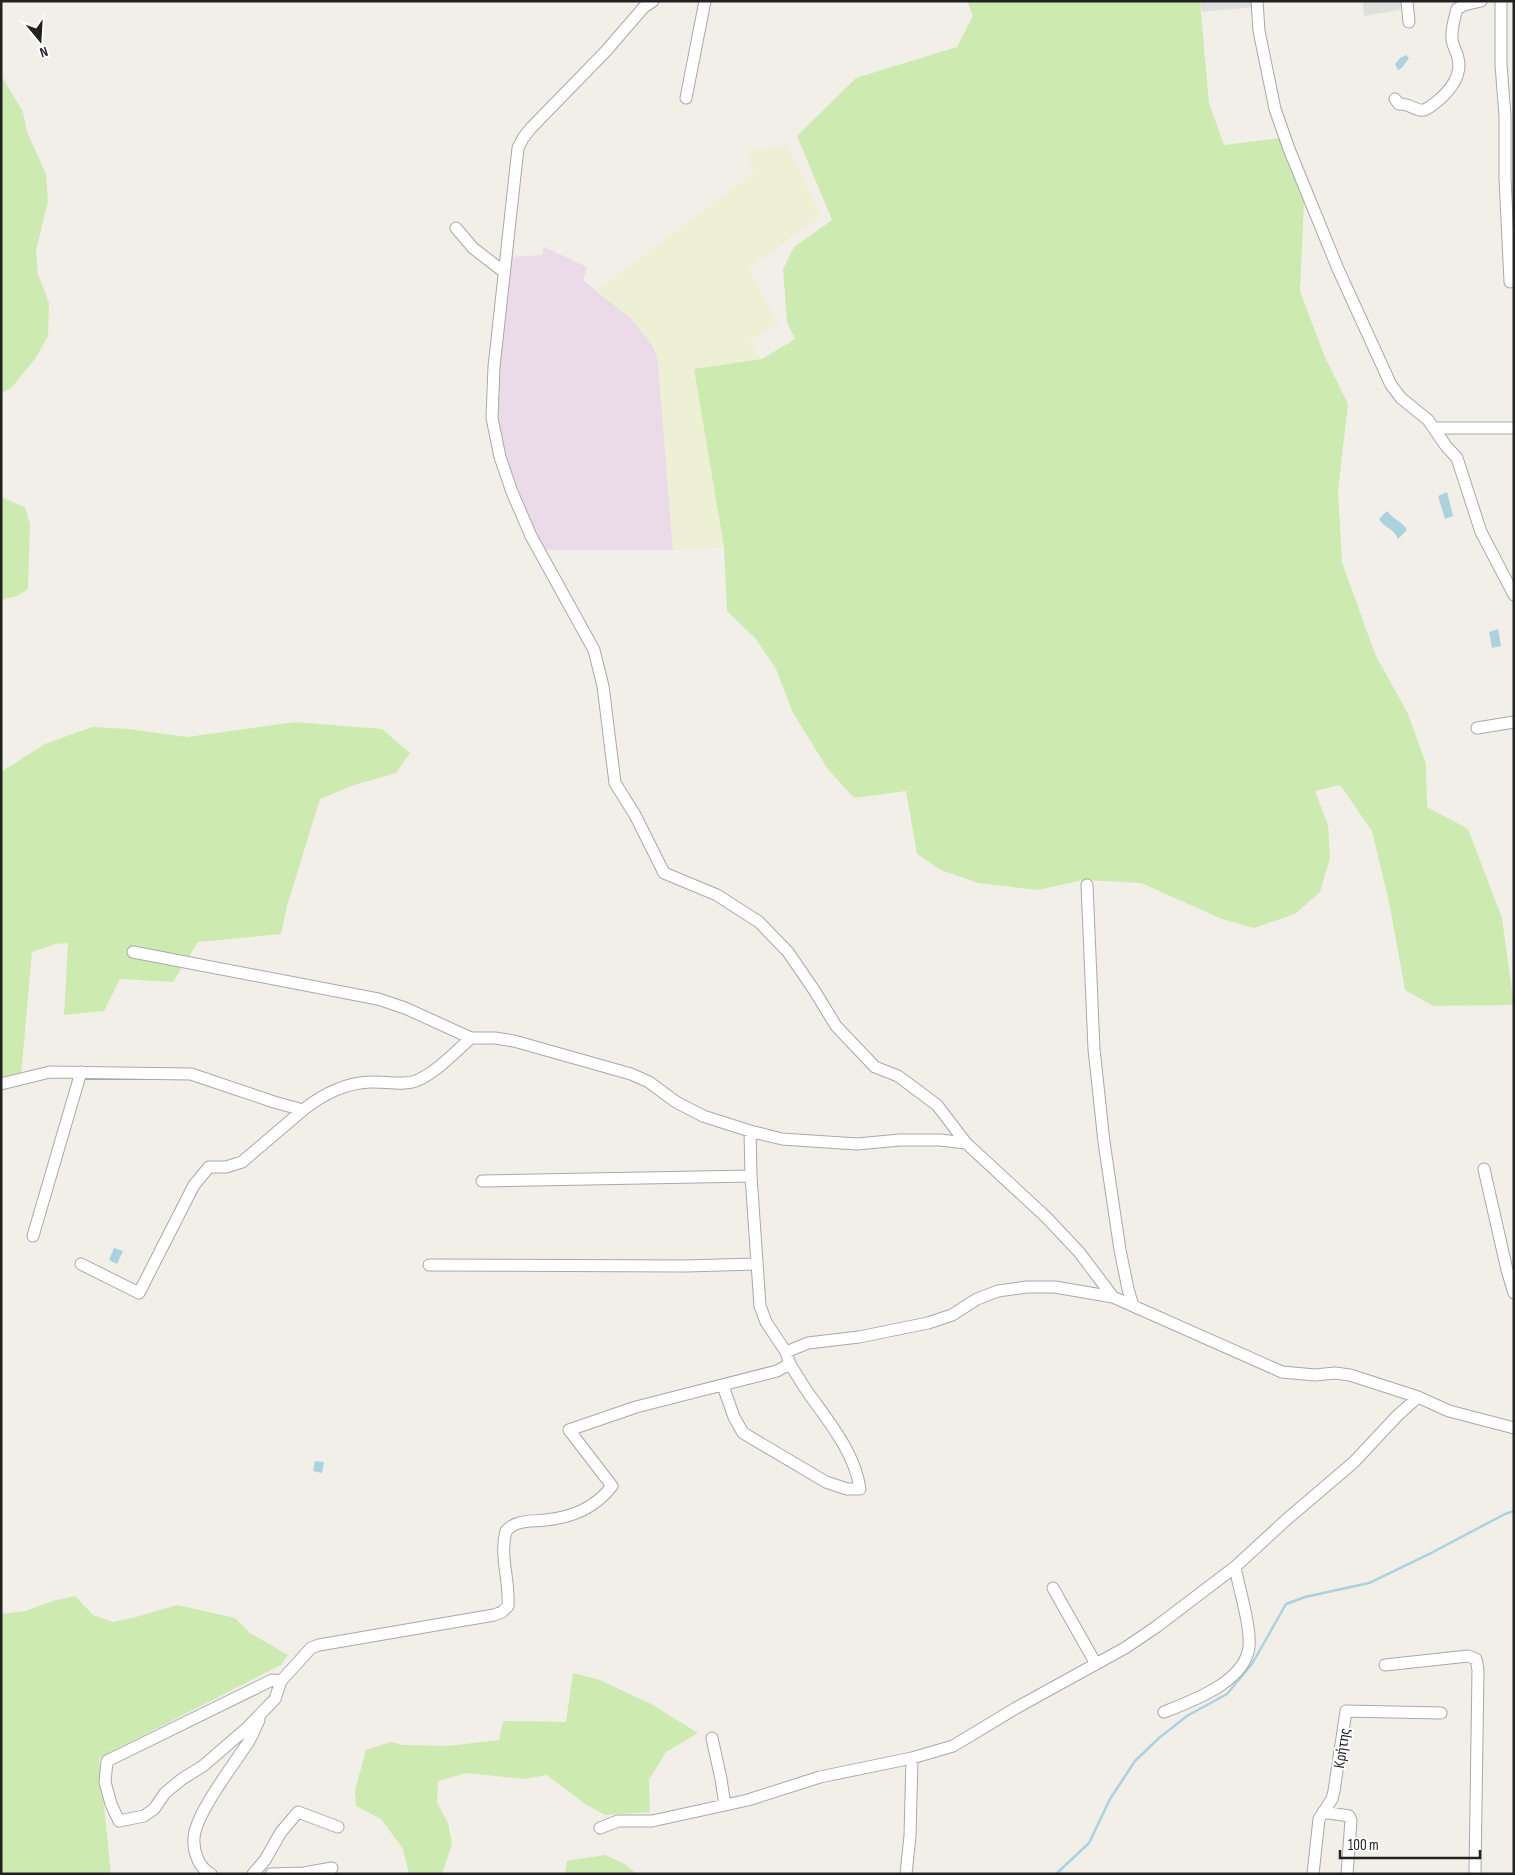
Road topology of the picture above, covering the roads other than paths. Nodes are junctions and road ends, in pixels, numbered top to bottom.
1 (653, 1) edge
2 (705, 1) edge
3 (1257, 1) edge
4 (1407, 1) edge
5 (1481, 1) edge
6 (1501, 1) edge
7 (1409, 22) dead end
8 (686, 98) dead end
9 (1395, 99) dead end
10 (456, 228) dead end
11 (504, 272) junction
12 (1510, 282) dead end
13 (1435, 428) junction
14 (1514, 428) edge
15 (1514, 595) edge
16 (1514, 722) edge
17 (1478, 728) dead end
18 (1087, 885) dead end
19 (133, 952) dead end
20 (471, 1038) junction
21 (81, 1072) junction
22 (1, 1084) edge
23 (303, 1110) junction
24 (750, 1131) junction
25 (966, 1143) junction
26 (1484, 1169) dead end
27 (751, 1176) junction
28 (482, 1181) dead end
29 (33, 1236) dead end
30 (81, 1264) dead end
31 (756, 1264) junction
32 (429, 1265) dead end
33 (1514, 1293) edge
34 (1113, 1297) junction
35 (1133, 1306) junction
36 (786, 1352) junction
37 (790, 1364) junction
38 (723, 1386) junction
39 (1418, 1397) junction
40 (1514, 1428) edge
41 (1235, 1567) junction
42 (1053, 1588) dead end
43 (1096, 1664) junction
44 (1385, 1665) dead end
45 (282, 1681) junction
46 (264, 1712) junction
47 (1164, 1712) dead end
48 (1441, 1713) dead end
49 (712, 1738) dead end
50 (912, 1758) junction
51 (725, 1805) junction
52 (1323, 1812) junction
53 (338, 1827) dead end
54 (600, 1828) dead end
55 (332, 1868) dead end
56 (211, 1874) edge
57 (253, 1874) edge
58 (271, 1874) edge
59 (906, 1874) edge
60 (1313, 1874) edge
61 (1346, 1874) edge
62 (1475, 1874) edge

1 - 11 street
2 - 8 street
3 - 13 street
4 - 7 street
5 - 9 street
6 - 12 street
10 - 11 street
11 - 25 street
13 - 14 street
13 - 15 street
16 - 17 street
18 - 35 street
19 - 20 street
20 - 23 street
20 - 24 street
21 - 22 street
21 - 23 street
21 - 29 street
23 - 30 street
24 - 25 street
24 - 27 street
25 - 34 street
26 - 33 street
27 - 28 street
27 - 31 street
31 - 32 street
31 - 36 street
34 - 35 street
34 - 36 street
35 - 39 street
36 - 37 street
37 - 38 street
37 - 38 street
38 - 45 street
39 - 40 street
39 - 41 street
41 - 43 street
41 - 47 street
42 - 43 street
43 - 50 street
44 - 62 street
45 - 46 street
45 - 46 street
46 - 56 street
48 - 52 street, Κρήτης
49 - 51 street
50 - 51 street
50 - 59 street
51 - 54 street
52 - 60 street, Κρήτης
52 - 61 street
53 - 57 street
55 - 58 street

